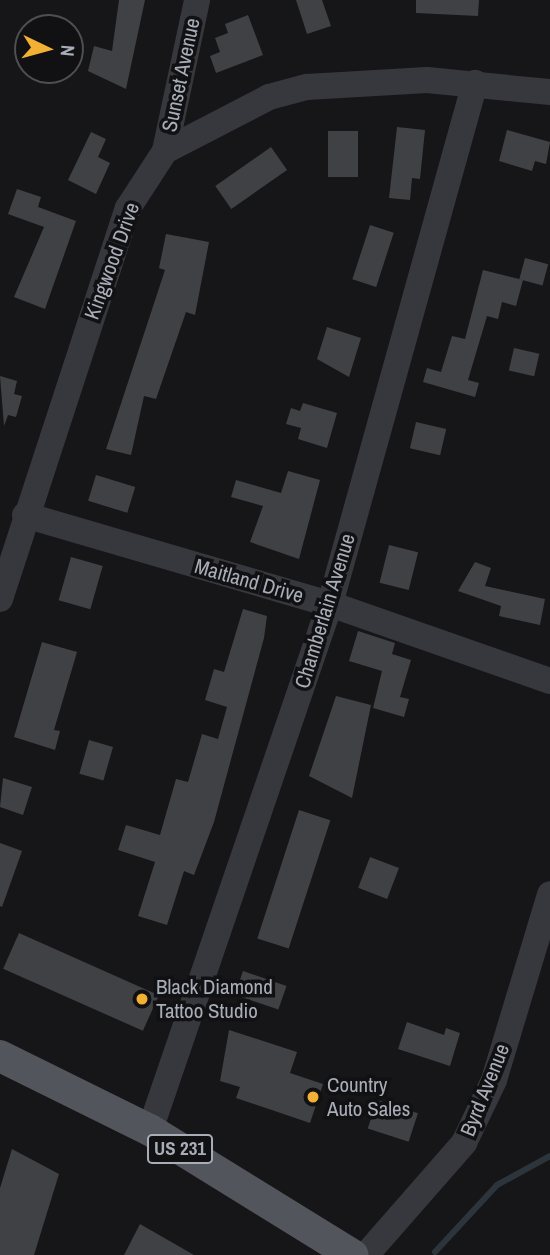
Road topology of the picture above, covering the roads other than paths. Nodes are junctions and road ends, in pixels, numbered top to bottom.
1 (197, 0) edge
2 (475, 83) junction
3 (550, 92) edge
4 (164, 151) junction
5 (26, 515) junction
6 (0, 599) edge
7 (330, 604) junction
8 (550, 681) edge
9 (550, 894) edge
10 (0, 1056) edge
11 (150, 1130) junction
12 (352, 1255) edge
13 (366, 1255) edge

1 - 4 street, Sunset Avenue
2 - 3 street
2 - 4 street
2 - 7 street, Chamberlain Avenue
4 - 5 street, Kingwood Drive
5 - 6 street, Kingwood Drive
5 - 7 street, Maitland Drive
7 - 8 street, Maitland Drive
7 - 11 street, Chamberlain Avenue
9 - 13 street, Byrd Avenue
10 - 11 main road, US 231
11 - 12 main road, US 231

